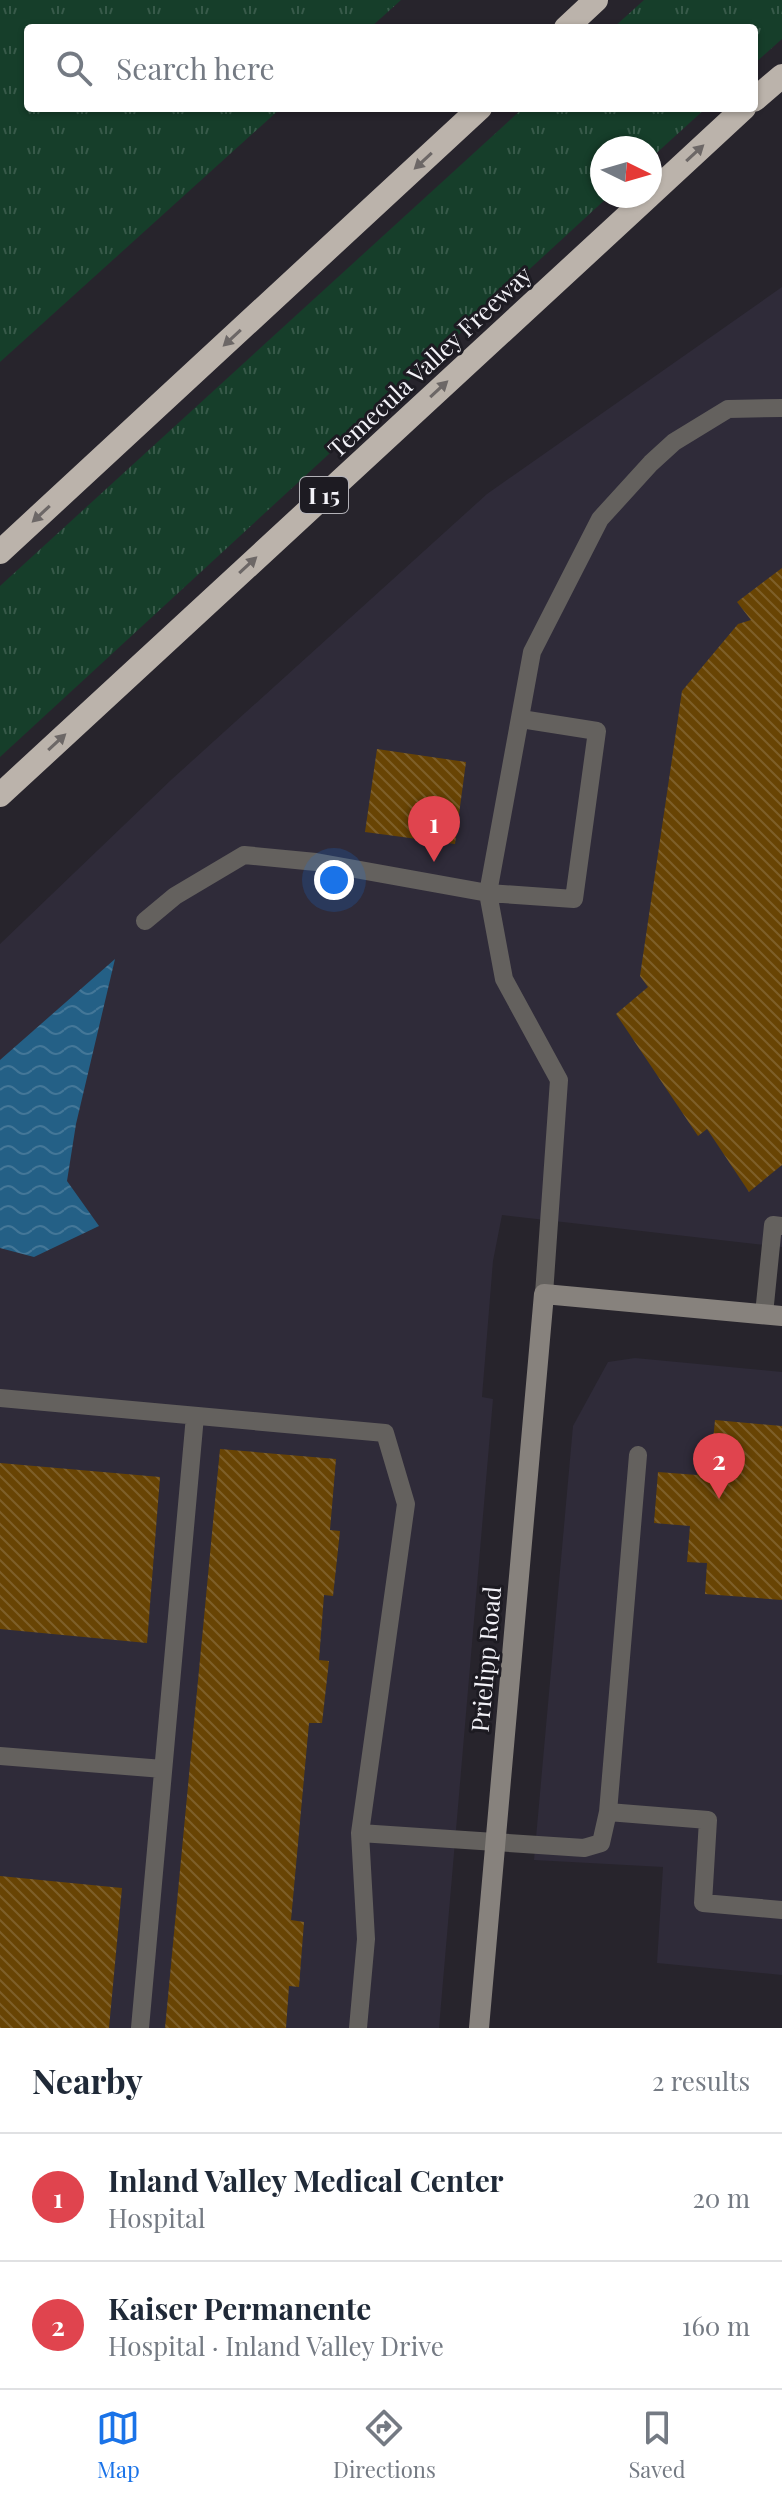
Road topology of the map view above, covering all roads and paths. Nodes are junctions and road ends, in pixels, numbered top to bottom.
1 (596, 0) edge
2 (570, 24) edge
3 (782, 76) edge
4 (758, 97) edge
5 (476, 112) edge
6 (740, 112) edge
7 (662, 183) edge
8 (635, 208) edge
9 (782, 408) edge
10 (0, 552) edge
11 (521, 719) junction
12 (0, 795) edge
13 (488, 893) junction
14 (145, 921) dead end
15 (782, 1226) edge
16 (544, 1294) junction
17 (773, 1315) edge
18 (0, 1398) edge
19 (195, 1416) junction
20 (638, 1455) dead end
21 (0, 1756) edge
22 (163, 1769) junction
23 (608, 1812) junction
24 (360, 1833) junction
25 (495, 1845) junction
26 (782, 1910) edge
27 (140, 2028) edge
28 (358, 2028) edge
29 (479, 2028) edge

1 - 2 highway
3 - 4 highway
5 -> 10 highway
7 -> 6 highway, Temecula Valley Freeway / I 15
12 -> 8 highway, Temecula Valley Freeway / I 15
9 - 11 lane
11 - 13 lane
11 - 13 lane
13 - 14 lane
13 - 16 lane
15 - 17 lane
16 - 17 street
16 - 25 street, Prielipp Road
18 - 19 lane
19 - 22 lane
19 - 24 lane
20 - 23 lane
21 - 22 lane
22 - 27 lane
23 - 25 lane
23 - 26 lane
24 - 25 lane
24 - 28 lane
25 - 29 street, Prielipp Road

